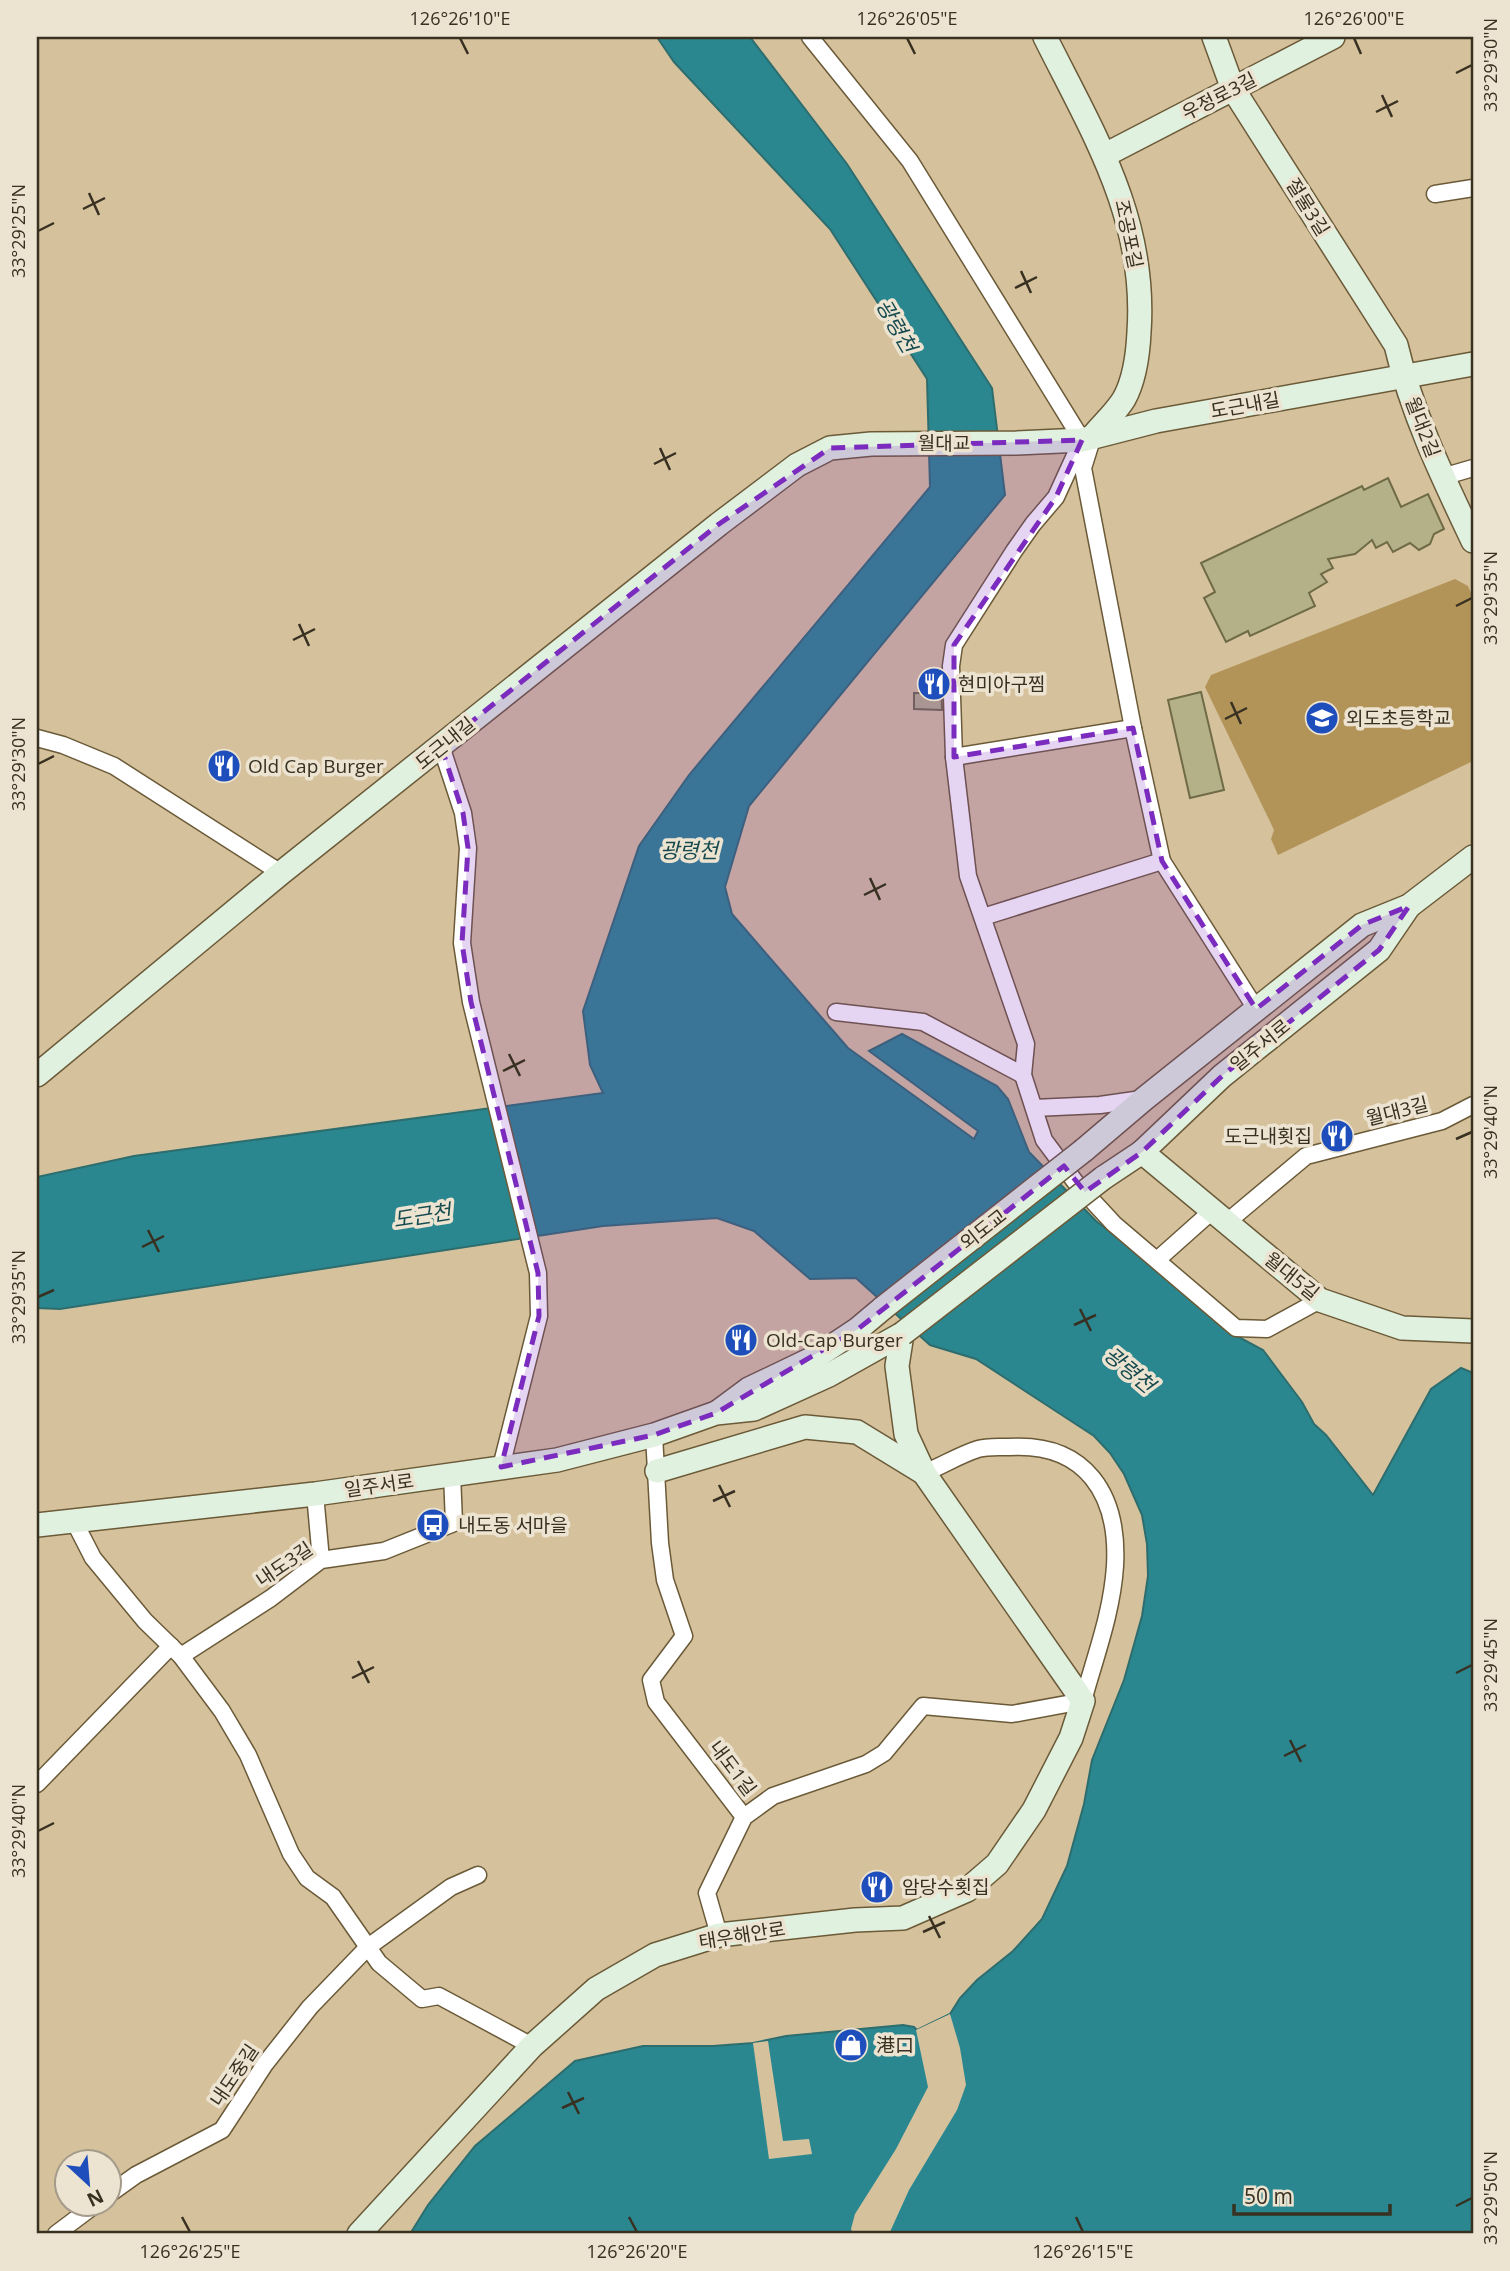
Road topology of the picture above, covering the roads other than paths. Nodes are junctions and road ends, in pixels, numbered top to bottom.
1 (810, 37) edge
2 (1045, 37) edge
3 (1214, 37) edge
4 (1334, 37) edge
5 (1233, 89) junction
6 (1105, 155) junction
7 (1473, 188) edge
8 (1435, 194) dead end
9 (1473, 364) edge
10 (1403, 377) junction
11 (1088, 438) junction
12 (1017, 443) joint
13 (871, 444) joint
14 (1473, 468) edge
15 (1442, 477) junction
16 (1473, 541) edge
17 (1133, 728) junction
18 (37, 738) edge
19 (441, 746) junction
20 (954, 757) junction
21 (1473, 857) edge
22 (1162, 861) junction
23 (281, 873) junction
24 (1409, 906) junction
25 (983, 916) junction
26 (1256, 1009) junction
27 (836, 1012) dead end
28 (1023, 1075) junction
29 (37, 1076) edge
30 (1144, 1099) junction
31 (1473, 1105) edge
32 (1034, 1108) junction
33 (1084, 1150) joint
34 (1142, 1152) junction
35 (1103, 1178) joint
36 (1219, 1217) junction
37 (1157, 1260) junction
38 (1320, 1300) junction
39 (883, 1308) joint
40 (1473, 1331) edge
41 (902, 1334) junction
42 (716, 1413) junction
43 (654, 1435) junction
44 (501, 1467) junction
45 (657, 1471) junction
46 (924, 1473) junction
47 (452, 1474) junction
48 (315, 1494) junction
49 (74, 1521) junction
50 (37, 1525) edge
51 (321, 1560) junction
52 (176, 1651) junction
53 (1083, 1701) junction
54 (37, 1784) edge
55 (744, 1817) junction
56 (478, 1875) dead end
57 (719, 1935) junction
58 (368, 1947) junction
59 (532, 2046) junction
60 (122, 2185) edge
61 (77, 2218) edge
62 (56, 2234) edge
63 (359, 2234) edge

1 - 11 street
2 - 6 street, 조공포길
3 - 5 street, 절물3길
4 - 5 street, 우정로3길
5 - 6 street, 우정로3길
5 - 10 street, 절물3길
6 - 11 street, 조공포길
7 - 8 street
9 - 10 street, 도근내길
10 - 11 street, 도근내길
10 - 15 street, 월대2길
11 - 12 street, 도근내길
11 - 17 street
11 - 20 street
12 - 13 street, 월대교
13 - 19 street, 도근내길
14 - 15 street, 월대2길
15 - 16 street, 월대2길
17 - 20 street
17 - 22 street
18 - 23 street
19 - 23 street, 도근내길
19 - 44 street
20 - 25 street
21 - 24 street, 일주서로
22 - 25 street
22 - 26 street
23 - 29 street, 도근내길
24 - 26 street, 일주서로
24 - 34 street, 일주서로
25 - 28 street
26 - 30 street, 일주서로
27 - 28 street
28 - 32 street
30 - 32 street
30 - 33 street, 일주서로
31 - 36 street, 월대3길
32 - 37 street
33 - 39 street, 외도교, bridge
34 - 35 street, 일주서로
34 - 36 street, 월대5길
35 - 41 street, 외도교, bridge
36 - 37 street, 월대3길
36 - 38 street, 월대5길
37 - 38 street
38 - 40 street, 월대5길
39 - 42 street, 일주서로
41 - 42 street, 일주서로
41 - 46 street
42 - 43 street, 일주서로
43 - 44 street, 일주서로
43 - 45 street, 내도1길
44 - 47 street, 일주서로
45 - 46 street
45 - 55 street, 내도1길
46 - 53 street
46 - 53 street, 태우해안로
47 - 48 street, 일주서로
47 - 51 street, 내도3길
48 - 49 street, 일주서로
48 - 51 street
49 - 50 street, 일주서로
49 - 52 street
51 - 52 street, 내도3길
52 - 54 street, 내도3길
52 - 58 street
53 - 55 street, 내도1길
53 - 57 street, 태우해안로
55 - 57 street
56 - 58 street
57 - 59 street, 태우해안로
58 - 59 street
58 - 60 street, 내도중길
59 - 63 street, 태우해안로
61 - 62 street

